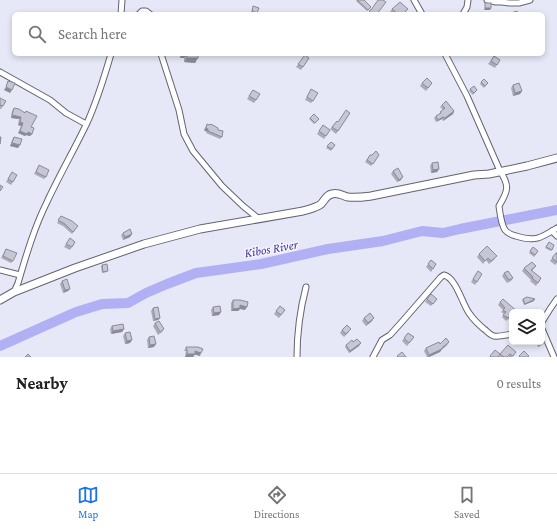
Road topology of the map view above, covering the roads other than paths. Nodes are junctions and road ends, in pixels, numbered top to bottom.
1 (122, 0) edge
2 (414, 0) edge
3 (468, 0) edge
4 (487, 0) edge
5 (530, 0) edge
6 (121, 12) edge
7 (421, 12) edge
8 (464, 12) edge
9 (110, 56) edge
10 (162, 56) edge
11 (446, 56) edge
12 (0, 72) edge
13 (86, 124) junction
14 (557, 158) edge
15 (500, 171) junction
16 (259, 219) junction
17 (555, 229) edge
18 (557, 236) edge
19 (0, 270) edge
20 (20, 275) junction
21 (306, 287) dead end
22 (14, 292) junction
23 (557, 299) edge
24 (0, 300) edge
25 (545, 317) edge
26 (509, 334) edge
27 (545, 336) edge
28 (297, 357) edge
29 (373, 357) edge
30 (554, 357) edge

1 - 6 street
2 - 7 street
3 - 8 street
4 - 5 street
9 - 13 street
10 - 16 street
11 - 15 street
12 - 13 street
13 - 20 street
14 - 15 main road
15 - 16 main road
15 - 17 street
16 - 22 main road
17 - 18 street
19 - 20 street
20 - 22 street
21 - 28 street
22 - 24 main road
23 - 25 street
26 - 29 street
27 - 30 street

